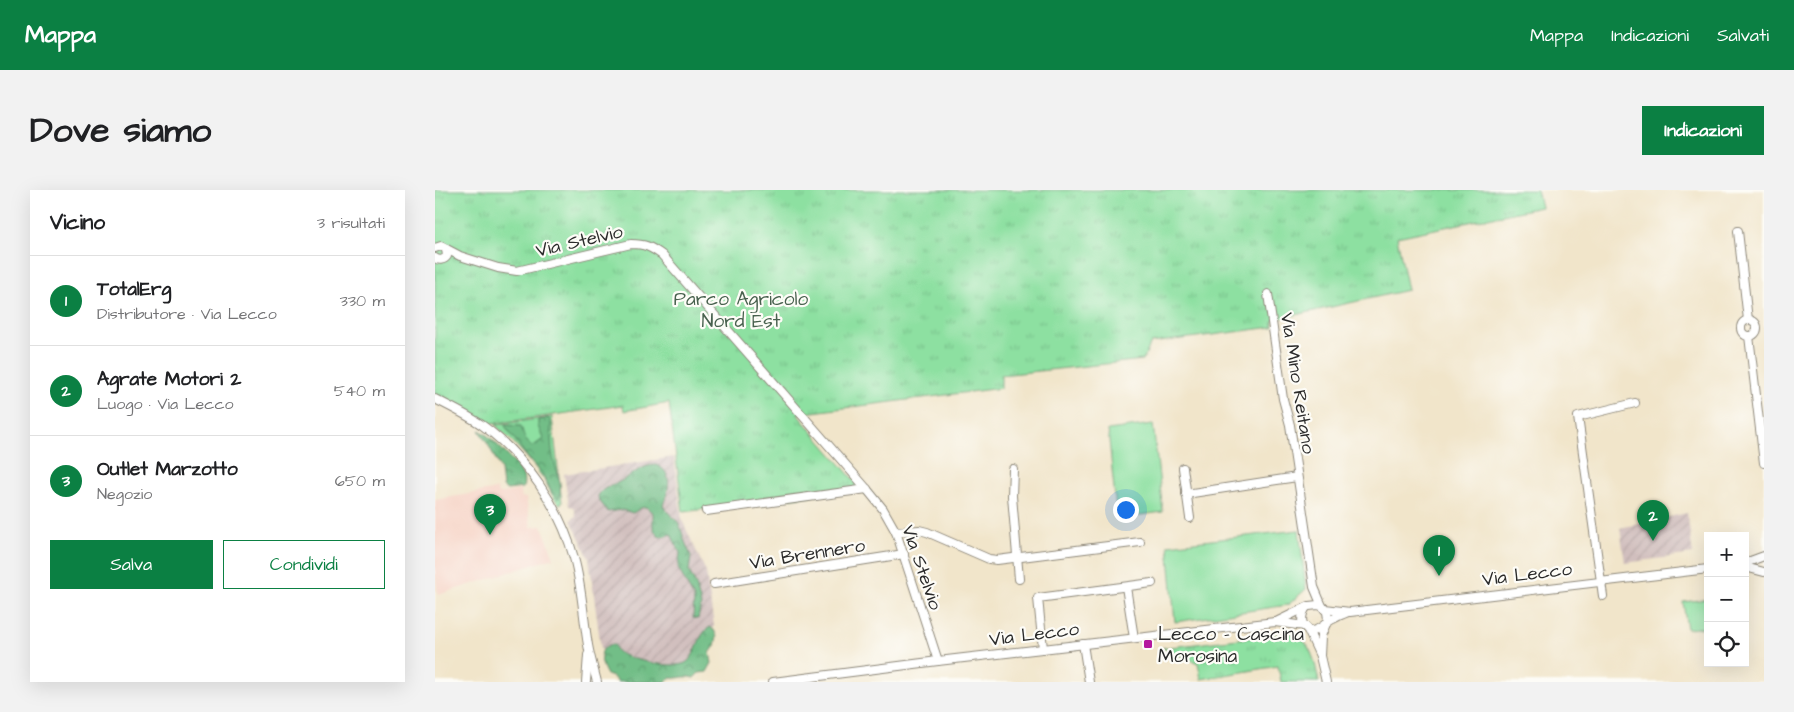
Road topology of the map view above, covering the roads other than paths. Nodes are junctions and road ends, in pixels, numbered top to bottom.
1 (1738, 231) dead end
2 (435, 248) edge
3 (440, 257) edge
4 (1268, 294) dead end
5 (1748, 320) junction
6 (1760, 326) edge
7 (1749, 336) junction
8 (1764, 387) edge
9 (1755, 388) junction
10 (435, 399) edge
11 (1635, 403) dead end
12 (1762, 431) edge
13 (1764, 463) edge
14 (1183, 468) dead end
15 (1013, 469) dead end
16 (1297, 477) junction
17 (867, 489) junction
18 (1186, 494) junction
19 (705, 511) dead end
20 (1190, 518) dead end
21 (897, 532) junction
22 (1140, 542) dead end
23 (905, 554) junction
24 (1764, 556) edge
25 (1017, 558) junction
26 (1749, 562) edge
27 (1749, 568) edge
28 (1704, 569) edge
29 (1764, 572) edge
30 (1019, 579) dead end
31 (1601, 581) junction
32 (1153, 583) dead end
33 (714, 584) dead end
34 (1126, 587) junction
35 (1314, 587) junction
36 (1603, 596) dead end
37 (1307, 607) junction
38 (1323, 608) junction
39 (1350, 612) junction
40 (1275, 622) junction
41 (1325, 625) junction
42 (1305, 626) junction
43 (1134, 638) junction
44 (1083, 644) junction
45 (588, 646) junction
46 (1043, 649) junction
47 (1320, 656) junction
48 (938, 661) junction
49 (839, 678) edge
50 (586, 682) edge
51 (597, 682) edge
52 (773, 682) edge
53 (1089, 682) edge
54 (1326, 682) edge

1 - 5 street
2 - 3 street
3 - 17 street, Via Stelvio
4 - 16 street, Via Mino Reitano
5 - 6 street
5 - 7 street
6 - 7 street
7 - 9 street
8 - 9 street
9 - 12 street
10 - 45 street
11 - 31 street
12 - 13 street
14 - 18 street
15 - 25 street
16 - 18 street, Via Mino Reitano
16 - 35 street, Via Mino Reitano
17 - 19 street
17 - 21 street, Via Stelvio
18 - 20 street
21 - 23 street, Via Stelvio
21 - 25 street
22 - 25 street
23 - 33 street, Via Brennero
23 - 48 street, Via Stelvio
24 - 26 street
24 - 29 street
25 - 30 street
27 - 29 street
28 - 31 street, Via Lecco
31 - 36 street
31 - 39 street, Via Lecco
32 - 34 street, Via Lecco
34 - 43 street
34 - 46 street, Via Lecco
35 - 37 street, Via Mino Reitano
35 - 38 street, Via Mino Reitano
37 - 38 street, Via Lecco
37 - 40 street, Via Lecco
37 - 42 street
38 - 39 street, Via Lecco
38 - 41 street
39 - 41 street, Via Lecco
40 - 42 street, Via Lecco
40 - 43 street, Via Lecco
41 - 42 street, Via Lecco
41 - 47 street
42 - 47 street
43 - 44 street, Via Lecco
44 - 46 street, Via Lecco
44 - 53 street
45 - 50 street
45 - 51 street
46 - 48 street, Via Lecco
47 - 54 street
48 - 49 street, Via Lecco
49 - 52 street, Via Lecco

